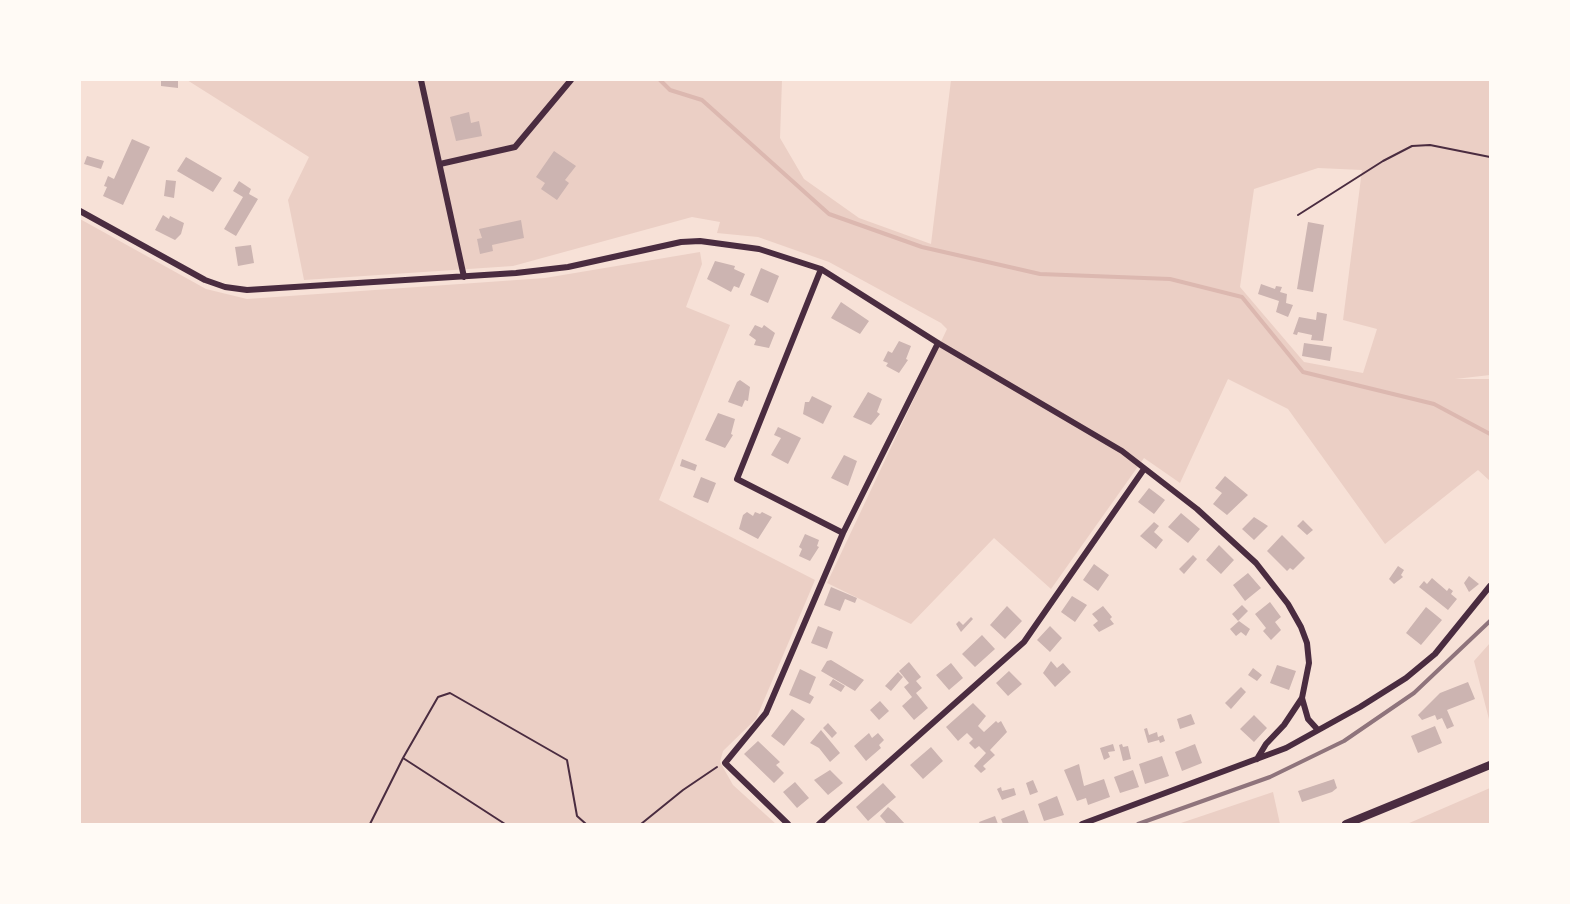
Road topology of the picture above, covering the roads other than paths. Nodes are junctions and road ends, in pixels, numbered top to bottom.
1 (421, 80) edge
2 (571, 80) edge
3 (440, 164) junction
4 (80, 211) edge
5 (821, 270) junction
6 (464, 277) junction
7 (938, 343) junction
8 (1144, 469) junction
9 (843, 532) junction
10 (1491, 586) edge
11 (1302, 698) junction
12 (1318, 730) junction
13 (1257, 759) junction
14 (1491, 765) edge
15 (788, 825) edge
16 (819, 825) edge
17 (1082, 825) edge
18 (1346, 825) edge

1 - 3 street
2 - 3 street
3 - 6 street
4 - 6 street
5 - 6 street
5 - 7 street
5 - 9 street
7 - 8 street
7 - 9 street
8 - 11 street
8 - 16 street
9 - 15 street
10 - 12 street
11 - 12 street
11 - 13 street
12 - 13 street
13 - 17 street
14 - 18 street

